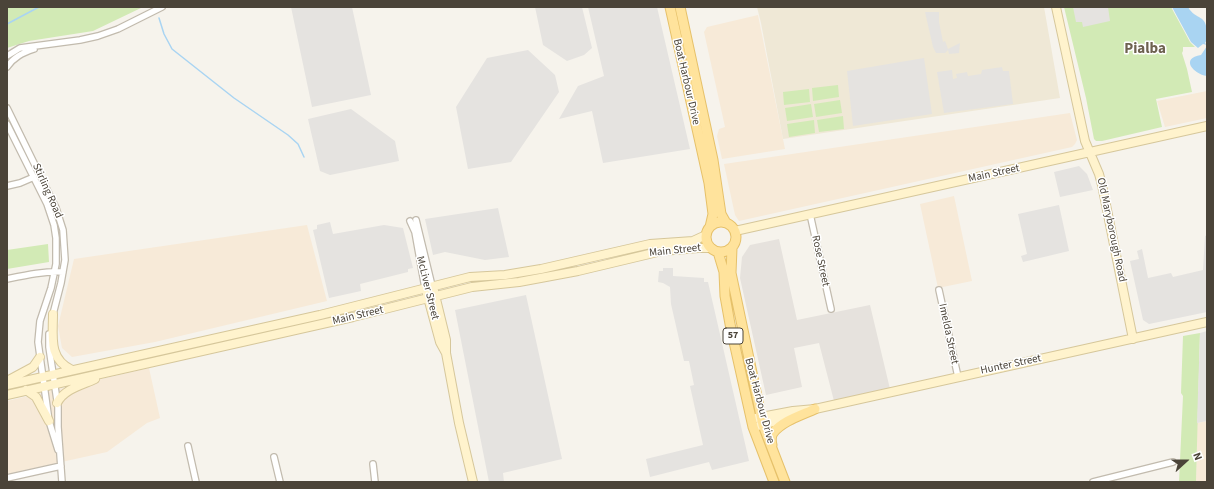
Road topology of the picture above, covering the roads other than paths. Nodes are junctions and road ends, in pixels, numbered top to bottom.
1 (162, 7) edge
2 (670, 7) edge
3 (679, 7) edge
4 (1056, 7) edge
5 (52, 44) junction
6 (679, 47) junction
7 (7, 56) edge
8 (7, 67) edge
9 (7, 108) edge
10 (7, 124) edge
11 (1207, 126) edge
12 (1090, 152) junction
13 (34, 177) junction
14 (7, 186) edge
15 (810, 214) junction
16 (413, 221) dead end
17 (726, 223) junction
18 (708, 231) junction
19 (734, 231) junction
20 (732, 248) junction
21 (715, 250) junction
22 (54, 272) junction
23 (63, 272) junction
24 (7, 279) edge
25 (429, 287) junction
26 (938, 290) dead end
27 (432, 297) junction
28 (831, 309) dead end
29 (53, 314) junction
30 (1207, 322) edge
31 (1133, 339) junction
32 (40, 357) junction
33 (72, 370) junction
34 (116, 370) junction
35 (53, 374) junction
36 (42, 376) junction
37 (958, 377) junction
38 (7, 381) edge
39 (55, 384) junction
40 (7, 385) edge
41 (44, 386) junction
42 (26, 390) junction
43 (7, 395) edge
44 (57, 403) junction
45 (815, 409) junction
46 (762, 421) junction
47 (49, 422) junction
48 (752, 423) junction
49 (188, 446) dead end
50 (772, 448) junction
51 (60, 454) junction
52 (274, 457) dead end
53 (1173, 462) dead end
54 (373, 464) dead end
55 (61, 466) junction
56 (1122, 475) junction
57 (7, 478) edge
58 (62, 482) edge
59 (196, 482) edge
60 (280, 482) edge
61 (375, 482) edge
62 (473, 482) edge
63 (774, 482) edge
64 (785, 482) edge
65 (1092, 482) edge
66 (1123, 482) edge

1 - 5 street
2 - 6 main road, Boat Harbour Drive / 57
3 - 6 main road
3 - 17 main road, Boat Harbour Drive
4 - 12 main road, Old Maryborough Road
5 - 7 street
5 - 8 street
6 - 18 main road, Boat Harbour Drive / 57
9 - 23 street, Stirling Road
10 - 13 street, Stirling Road
11 - 12 main road, Main Street
12 - 15 main road, Main Street
12 - 31 main road, Old Maryborough Road
13 - 14 street
13 - 22 street, Stirling Road
15 - 19 main road, Main Street
15 - 28 street, Rose Street
16 - 25 street, McLiver Street
17 - 18 main road
17 - 19 main road
18 - 21 main road, 57
18 - 25 main road, Main Street
19 - 20 main road, 57
20 - 21 main road
20 - 46 main road, Boat Harbour Drive / 57
21 - 27 main road, Main Street
21 - 48 main road, Boat Harbour Drive / 57
22 - 23 street
22 - 24 street
22 - 32 street, Stirling Road
23 - 29 street, Stirling Road
25 - 27 main road, McLiver Street
25 - 33 main road, Main Street
26 - 37 street, Imelda Street
27 - 34 main road, Main Street
27 - 62 main road, McLiver Street
29 - 33 main road
29 - 35 street, Stirling Road
30 - 31 main road, Hunter Street
31 - 37 main road, Hunter Street
32 - 36 street, Stirling Road
32 - 38 main road
33 - 35 main road, Main Street
34 - 39 main road, Main Street
34 - 44 main road
35 - 36 main road, Main Street
35 - 39 street, Stirling Road
36 - 40 main road, Main Street
36 - 41 street, Stirling Road
37 - 45 main road, Hunter Street
39 - 41 main road, Main Street
39 - 44 street, Stirling Road
41 - 42 main road, Main Street
41 - 47 street, Stirling Road
42 - 43 main road, Main Street
42 - 47 main road
44 - 51 street, Stirling Road
45 - 46 main road, Hunter Street
45 - 50 main road
46 - 48 main road, Hunter Street
46 - 50 main road, Boat Harbour Drive / 57
47 - 51 street, Stirling Road
48 - 63 main road, Boat Harbour Drive / 57
49 - 59 street
50 - 64 main road, Boat Harbour Drive / 57
51 - 55 street
52 - 60 street
53 - 56 street
54 - 61 street
55 - 57 street
55 - 58 street
56 - 65 street
56 - 66 street

